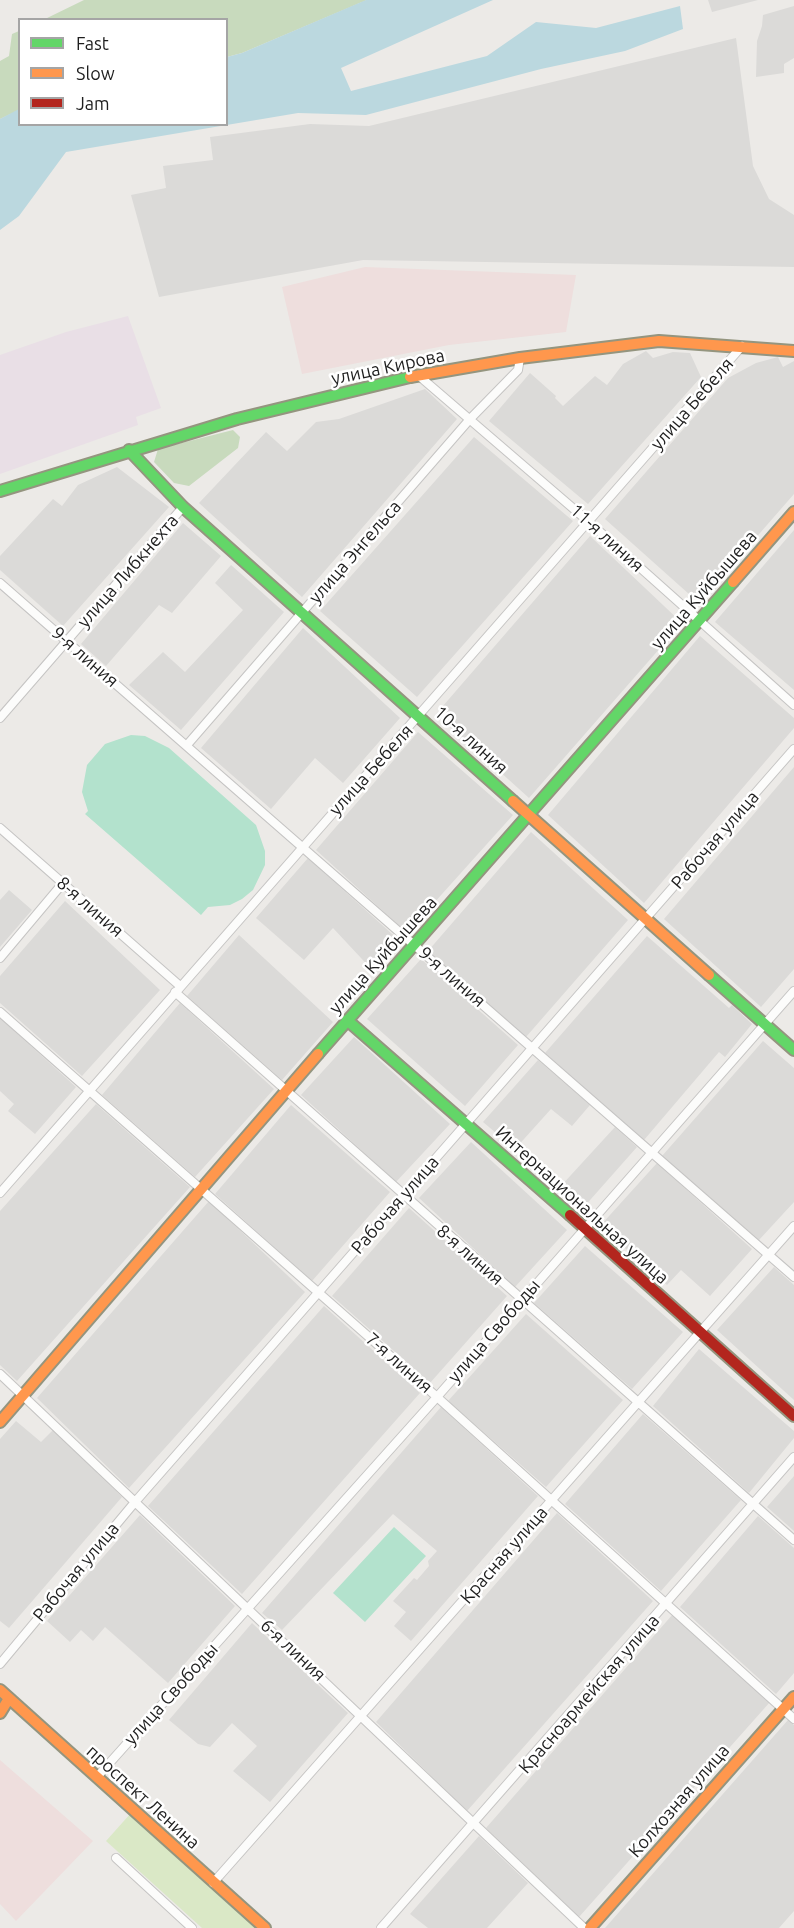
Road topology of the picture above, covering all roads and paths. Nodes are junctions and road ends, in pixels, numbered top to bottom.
1 (742, 346) junction
2 (794, 351) edge
3 (520, 358) junction
4 (418, 375) junction
5 (470, 419) junction
6 (129, 450) junction
7 (0, 491) edge
8 (183, 507) junction
9 (794, 512) edge
10 (589, 522) junction
11 (0, 583) edge
12 (302, 612) junction
13 (699, 621) junction
14 (70, 638) junction
15 (794, 705) edge
16 (420, 715) junction
17 (0, 718) edge
18 (187, 746) junction
19 (794, 749) edge
20 (530, 815) junction
21 (0, 828) edge
22 (303, 847) junction
23 (63, 883) junction
24 (645, 920) junction
25 (415, 944) junction
26 (0, 958) edge
27 (178, 989) junction
28 (794, 991) edge
29 (0, 1012) edge
30 (347, 1020) junction
31 (765, 1025) junction
32 (533, 1048) junction
33 (794, 1050) edge
34 (90, 1091) junction
35 (285, 1091) junction
36 (466, 1123) junction
37 (651, 1152) junction
38 (201, 1189) junction
39 (0, 1193) edge
40 (403, 1196) junction
41 (794, 1226) edge
42 (584, 1227) junction
43 (768, 1254) junction
44 (794, 1276) edge
45 (319, 1293) junction
46 (522, 1299) junction
47 (699, 1332) junction
48 (0, 1374) edge
49 (22, 1395) junction
50 (437, 1397) junction
51 (639, 1400) junction
52 (794, 1416) edge
53 (0, 1422) edge
54 (794, 1457) edge
55 (552, 1500) junction
56 (135, 1502) junction
57 (753, 1504) junction
58 (794, 1540) edge
59 (667, 1605) junction
60 (248, 1609) junction
61 (0, 1664) edge
62 (0, 1690) edge
63 (794, 1697) edge
64 (8, 1700) junction
65 (783, 1709) junction
66 (0, 1713) edge
67 (363, 1715) junction
68 (794, 1719) edge
69 (97, 1777) junction
70 (474, 1825) junction
71 (116, 1858) dead end
72 (213, 1883) junction
73 (192, 1928) edge
74 (265, 1928) edge
75 (381, 1928) edge
76 (584, 1928) edge
77 (590, 1928) edge

1 - 2 street, улица Кирова
1 - 3 street, улица Кирова
1 - 10 street, улица Бебеля
3 - 4 street, улица Кирова
3 - 5 street, улица Энгельса
4 - 5 street, 11-я линия
4 - 6 street, улица Кирова
5 - 10 street, 11-я линия
5 - 12 street, улица Энгельса
6 - 7 street, улица Кирова
6 - 8 street, 10-я линия
8 - 12 street, 10-я линия
8 - 14 street, улица Либкнехта
9 - 13 street, улица Куйбышева
10 - 13 street, 11-я линия
10 - 16 street, улица Бебеля
11 - 14 street, 9-я линия
12 - 16 street, 10-я линия
12 - 18 street, улица Энгельса
13 - 15 street, 11-я линия
13 - 20 street, улица Куйбышева
14 - 17 street, улица Либкнехта
14 - 18 street, 9-я линия
16 - 20 street, 10-я линия
16 - 22 street, улица Бебеля
18 - 22 street, 9-я линия
19 - 24 street, Рабочая улица
20 - 24 street, 10-я линия
20 - 25 street, улица Куйбышева
21 - 23 street, 8-я линия
22 - 25 street, 9-я линия
22 - 27 street, улица Бебеля
23 - 26 street
23 - 27 street, 8-я линия
24 - 31 street, 10-я линия
24 - 32 street, Рабочая улица
25 - 30 street, улица Куйбышева
25 - 32 street, 9-я линия
27 - 34 street, улица Бебеля
27 - 35 street, 8-я линия
28 - 31 street, улица Свободы
29 - 34 street, 7-я линия
30 - 35 street, улица Куйбышева
30 - 36 street, Интернациональная улица
31 - 33 street, 10-я линия
31 - 37 street, улица Свободы
32 - 36 street, Рабочая улица
32 - 37 street, 9-я линия
34 - 38 street, 7-я линия
34 - 39 street, улица Бебеля
35 - 38 street, улица Куйбышева
35 - 40 street, 8-я линия
36 - 40 street, Рабочая улица
36 - 42 street, Интернациональная улица
37 - 42 street, улица Свободы
37 - 43 street, 9-я линия
38 - 45 street, 7-я линия
38 - 49 street, улица Куйбышева
40 - 45 street, Рабочая улица
40 - 46 street, 8-я линия
41 - 43 street, Красная улица
42 - 46 street, улица Свободы
42 - 47 street, Интернациональная улица
43 - 44 street, 9-я линия
43 - 47 street, Красная улица
45 - 50 street, 7-я линия
45 - 56 street, Рабочая улица
46 - 50 street, улица Свободы
46 - 51 street, 8-я линия
47 - 51 street, Красная улица
47 - 52 street, Интернациональная улица
48 - 49 street, 6-я линия
49 - 53 street, улица Куйбышева
49 - 56 street, 6-я линия
50 - 55 street, 7-я линия
50 - 60 street, улица Свободы
51 - 55 street, Красная улица
51 - 57 street, 8-я линия
54 - 57 street, Красноармейская улица
55 - 59 street, 7-я линия
55 - 67 street, Красная улица
56 - 60 street, 6-я линия
56 - 61 street, Рабочая улица
57 - 58 street, 8-я линия
57 - 59 street, Красноармейская улица
59 - 65 street, 7-я линия
59 - 70 street, Красноармейская улица
60 - 67 street, 6-я линия
60 - 69 street, улица Свободы
62 - 64 street, проспект Ленина
63 - 65 street, Колхозная улица
64 - 66 street
64 - 69 street, проспект Ленина
65 - 68 street, 7-я линия
65 - 77 street, Колхозная улица
67 - 70 street, 6-я линия
67 - 72 street, Красная улица
69 - 72 street, проспект Ленина
70 - 75 street, Красноармейская улица
70 - 76 street, 6-я линия
71 - 73 street
72 - 74 street, проспект Ленина

